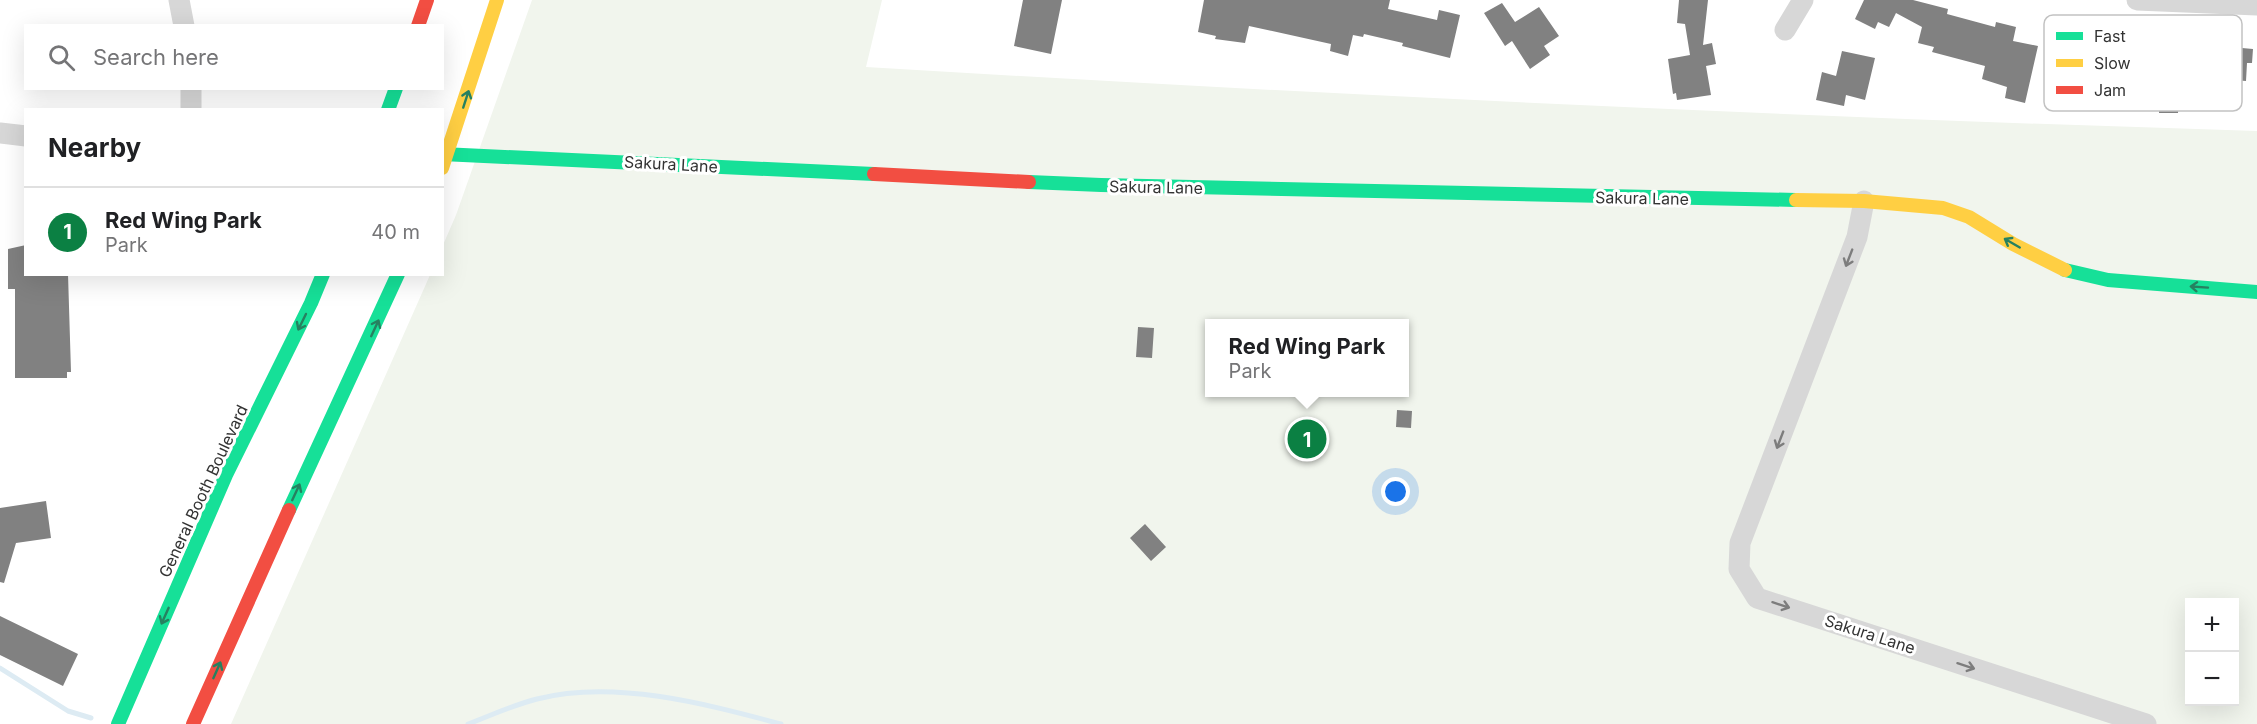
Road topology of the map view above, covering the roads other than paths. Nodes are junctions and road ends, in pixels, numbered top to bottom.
1 (179, 0) edge
2 (427, 0) edge
3 (497, 0) edge
4 (1803, 0) edge
5 (2137, 0) edge
6 (2257, 5) edge
7 (184, 24) edge
8 (419, 24) edge
9 (1785, 30) dead end
10 (191, 90) edge
11 (395, 90) edge
12 (191, 108) edge
13 (389, 108) edge
14 (0, 133) edge
15 (24, 136) edge
16 (445, 154) edge
17 (1864, 201) junction
18 (322, 276) edge
19 (398, 276) edge
20 (2257, 292) edge
21 (118, 724) edge
22 (193, 724) edge
23 (2146, 724) edge

1 - 7 street
2 - 8 main road
16 -> 3 main road
4 - 9 street
5 - 6 street
10 - 12 street
11 - 13 main road
14 - 15 street
16 - 17 main road, Sakura Lane
20 -> 17 main road, Sakura Lane
17 -> 23 street, Sakura Lane
18 -> 21 main road, General Booth Boulevard
22 -> 19 main road

